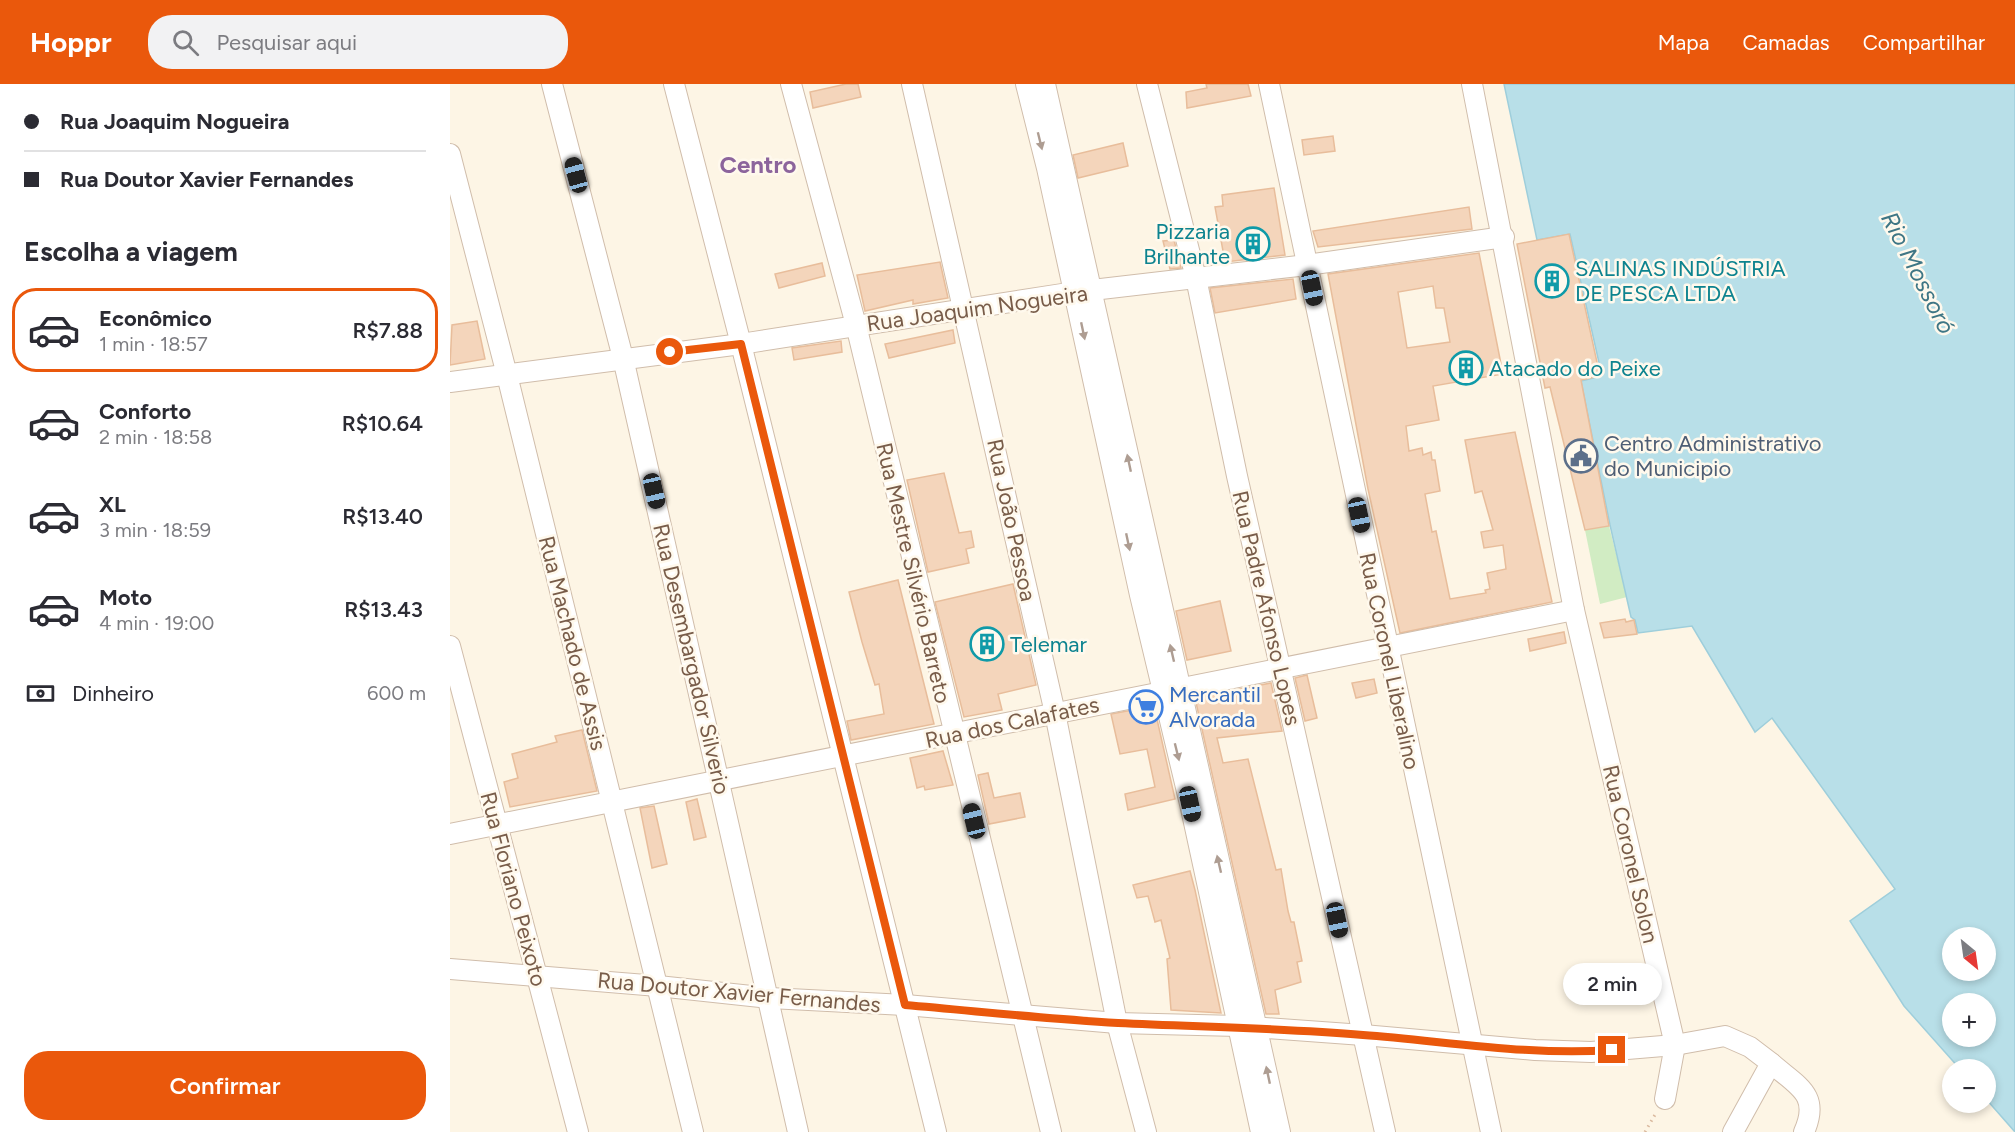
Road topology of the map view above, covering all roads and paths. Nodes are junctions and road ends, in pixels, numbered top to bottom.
1 (552, 84) edge
2 (674, 84) edge
3 (792, 84) edge
4 (912, 84) edge
5 (1026, 84) edge
6 (1045, 84) edge
7 (1147, 84) edge
8 (1269, 84) edge
9 (1472, 84) edge
10 (450, 154) edge
11 (1060, 189) junction
12 (1504, 237) junction
13 (1307, 265) junction
14 (1196, 278) junction
15 (1083, 291) junction
16 (965, 310) junction
17 (856, 325) junction
18 (741, 344) junction
19 (623, 358) junction
20 (507, 375) junction
21 (450, 382) edge
22 (1574, 610) junction
23 (450, 646) edge
24 (1387, 649) junction
25 (1281, 667) junction
26 (1171, 690) junction
27 (1054, 713) junction
28 (953, 735) junction
29 (843, 756) junction
30 (720, 780) junction
31 (612, 802) junction
32 (496, 825) junction
33 (450, 834) edge
34 (450, 969) edge
35 (537, 976) junction
36 (658, 986) junction
37 (770, 998) junction
38 (905, 1005) junction
39 (1021, 1016) junction
40 (1117, 1023) junction
41 (1248, 1027) junction
42 (1363, 1035) junction
43 (1675, 1045) junction
44 (1472, 1046) junction
45 (1771, 1063) junction
46 (1665, 1099) dead end
47 (578, 1132) edge
48 (693, 1132) edge
49 (798, 1132) edge
50 (936, 1132) edge
51 (1051, 1132) edge
52 (1146, 1132) edge
53 (1261, 1132) edge
54 (1280, 1132) edge
55 (1385, 1132) edge
56 (1491, 1132) edge
57 (1733, 1132) edge
58 (1804, 1132) edge

1 - 19 street, Rua Desembargador Silverio
2 - 18 street
3 - 17 street, Rua Mestre Silvério Barreto
4 - 16 street, Rua João Pessoa
5 -> 11 street
6 - 11 street
7 - 14 street, Rua Padre Afonso Lopes
8 - 13 street, Rua Coronel Liberalino
9 - 12 street, Rua Coronel Solon
10 - 20 street, Rua Machado de Assis
11 - 15 street
12 - 13 street, Rua Joaquim Nogueira
12 - 22 street, Rua Coronel Solon
13 - 14 street, Rua Joaquim Nogueira
13 - 24 street, Rua Coronel Liberalino
14 - 15 street, Rua Joaquim Nogueira
14 - 25 street, Rua Padre Afonso Lopes
15 - 16 street, Rua Joaquim Nogueira
15 - 26 street
16 - 17 street, Rua Joaquim Nogueira
16 - 27 street, Rua João Pessoa
17 - 18 street, Rua Joaquim Nogueira
17 - 28 street, Rua Mestre Silvério Barreto
18 - 19 street, Rua Joaquim Nogueira
18 - 29 street
19 - 20 street, Rua Joaquim Nogueira
19 - 30 street, Rua Desembargador Silverio
20 - 21 street, Rua Joaquim Nogueira
20 - 31 street, Rua Machado de Assis
22 - 24 street, Rua dos Calafates
22 - 43 street, Rua Coronel Solon
23 - 32 street, Rua Floriano Peixoto
24 - 25 street, Rua dos Calafates
24 - 44 street, Rua Coronel Liberalino
25 - 26 street, Rua dos Calafates
25 - 42 street, Rua Padre Afonso Lopes
26 - 27 street, Rua dos Calafates
26 - 41 street
27 - 28 street, Rua dos Calafates
27 - 40 street, Rua João Pessoa
28 - 29 street, Rua dos Calafates
28 - 39 street, Rua Mestre Silvério Barreto
29 - 30 street, Rua dos Calafates
29 - 38 street
30 - 31 street, Rua dos Calafates
30 - 37 street, Rua Desembargador Silverio
31 - 32 street, Rua dos Calafates
31 - 36 street, Rua Machado de Assis
32 - 33 street, Rua dos Calafates
32 - 35 street, Rua Floriano Peixoto
34 - 35 street, Rua Doutor Xavier Fernandes
35 - 36 street, Rua Doutor Xavier Fernandes
35 - 47 street, Rua Floriano Peixoto
36 - 37 street, Rua Doutor Xavier Fernandes
36 - 48 street, Rua Machado de Assis
37 - 38 street, Rua Doutor Xavier Fernandes
37 - 49 street, Rua Desembargador Silverio
38 - 39 street, Rua Doutor Xavier Fernandes
38 - 50 street
39 - 40 street, Rua Doutor Xavier Fernandes
39 - 51 street, Rua Mestre Silvério Barreto
40 - 41 street, Rua Doutor Xavier Fernandes
40 - 52 street, Rua João Pessoa
41 - 42 street, Rua Doutor Xavier Fernandes
41 - 53 street
54 -> 41 street
42 - 44 street, Rua Doutor Xavier Fernandes
42 - 55 street, Rua Padre Afonso Lopes
43 - 44 street, Rua Doutor Xavier Fernandes
43 - 45 street, Rua Doutor Xavier Fernandes
43 - 46 street, Rua Coronel Solon
44 - 56 street, Rua Coronel Liberalino
45 - 57 street
45 - 58 street, Rua Doutor Xavier Fernandes

